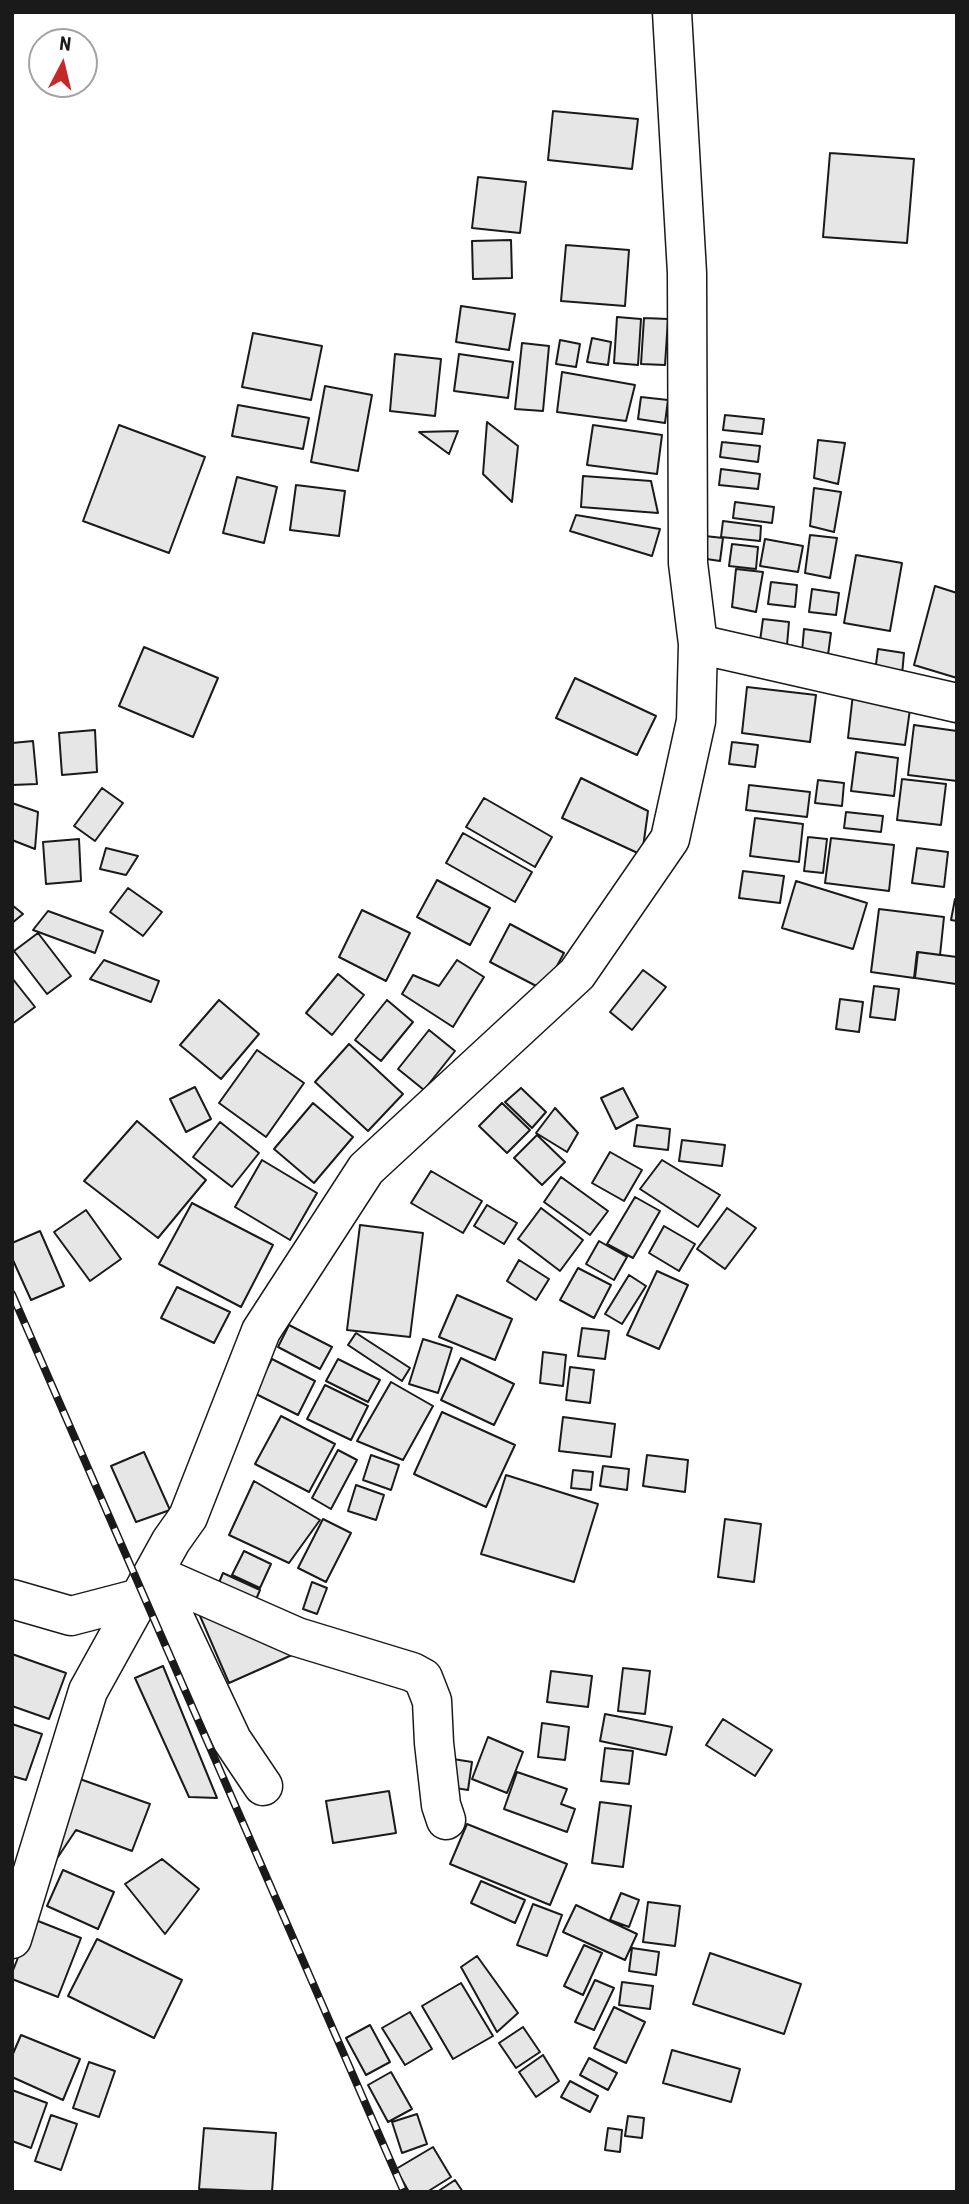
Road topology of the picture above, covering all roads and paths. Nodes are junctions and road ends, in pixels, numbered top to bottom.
1 (672, 12) edge
2 (698, 644) junction
3 (957, 703) edge
4 (147, 1586) junction
5 (12, 1599) edge
6 (263, 1786) dead end
7 (446, 1821) dead end
8 (12, 1939) edge

1 - 2 street
2 - 3 street
2 - 4 street
4 - 5 street
4 - 6 street
4 - 7 street
4 - 8 street

